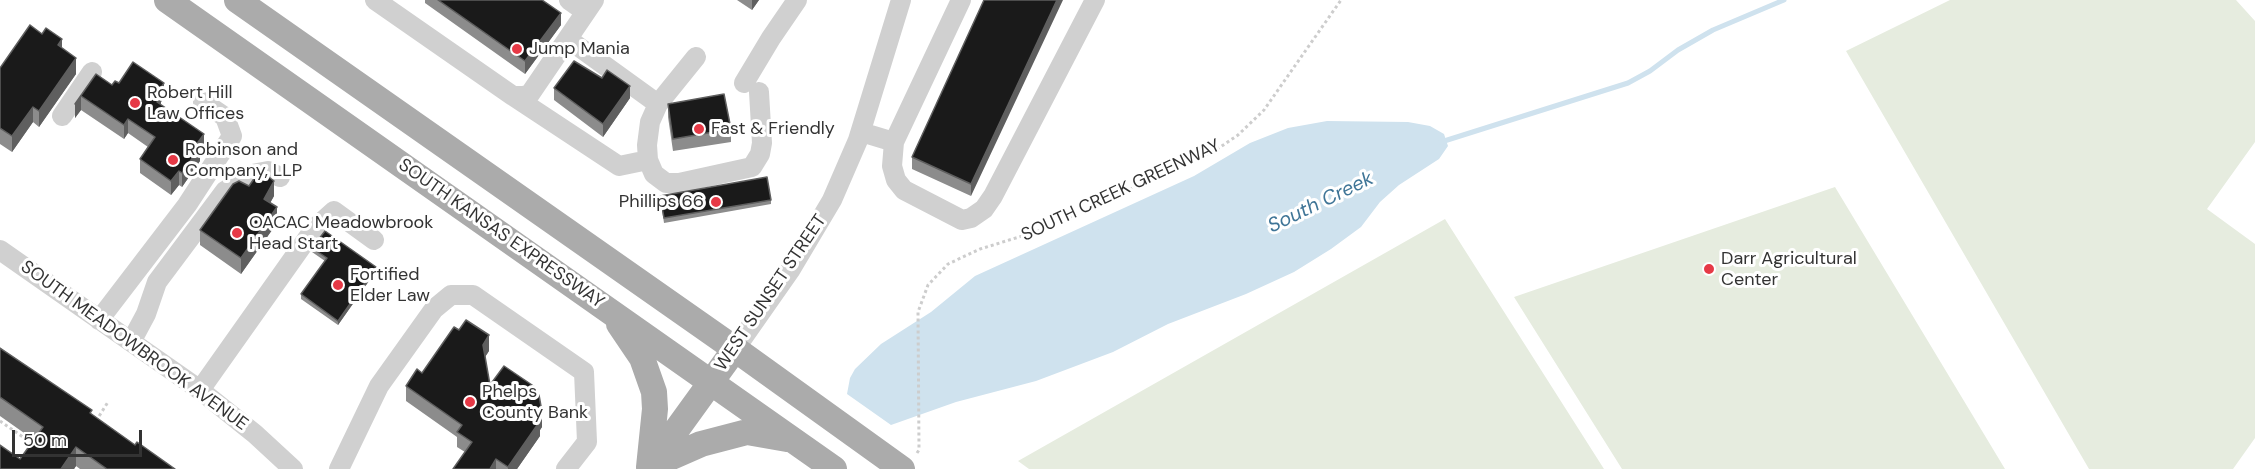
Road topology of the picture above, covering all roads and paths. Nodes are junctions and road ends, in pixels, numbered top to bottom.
1 (167, 0) edge
2 (237, 0) edge
3 (569, 0) edge
4 (797, 0) edge
5 (901, 0) edge
6 (961, 0) edge
7 (1095, 0) edge
8 (1341, 0) edge
9 (387, 3) edge
10 (590, 6) edge
11 (568, 39) junction
12 (696, 57) dead end
13 (92, 72) dead end
14 (513, 96) junction
15 (203, 102) dead end
16 (658, 104) junction
17 (62, 116) dead end
18 (861, 132) junction
19 (894, 142) junction
20 (648, 160) junction
21 (280, 177) dead end
22 (374, 240) dead end
23 (0, 250) edge
24 (610, 311) junction
25 (99, 320) junction
26 (131, 342) junction
27 (735, 349) junction
28 (712, 382) junction
29 (200, 390) junction
30 (108, 402) dead end
31 (0, 421) edge
32 (93, 425) edge
33 (793, 440) junction
34 (30, 453) edge
35 (907, 464) edge
36 (649, 468) edge
37 (293, 469) edge
38 (339, 469) edge
39 (566, 469) edge
40 (834, 469) edge

1 - 24 main road, SOUTH KANSAS EXPRESSWAY
2 - 27 main road
3 - 10 street
4 - 20 street
5 - 18 street, WEST SUNSET STREET
6 - 19 street
7 - 19 street
8 - 35 path, SOUTH CREEK GREENWAY
9 - 14 street
10 - 11 street
11 - 14 street
11 - 16 street
12 - 16 street
13 - 17 street
14 - 20 street
15 - 25 street
16 - 20 street
18 - 19 street
18 - 27 street, WEST SUNSET STREET
21 - 26 street
22 - 29 street
23 - 25 street, SOUTH MEADOWBROOK AVENUE
24 - 28 main road, SOUTH KANSAS EXPRESSWAY
24 - 36 main road
25 - 26 street, SOUTH MEADOWBROOK AVENUE
26 - 29 street, SOUTH MEADOWBROOK AVENUE
27 - 28 main road, WEST SUNSET STREET
27 - 35 main road
28 - 33 main road, SOUTH KANSAS EXPRESSWAY
28 - 36 main road, WEST SUNSET STREET
29 - 37 street, SOUTH MEADOWBROOK AVENUE
30 - 32 path
31 - 34 path
33 - 36 main road
33 - 40 main road, SOUTH KANSAS EXPRESSWAY
38 - 39 street

